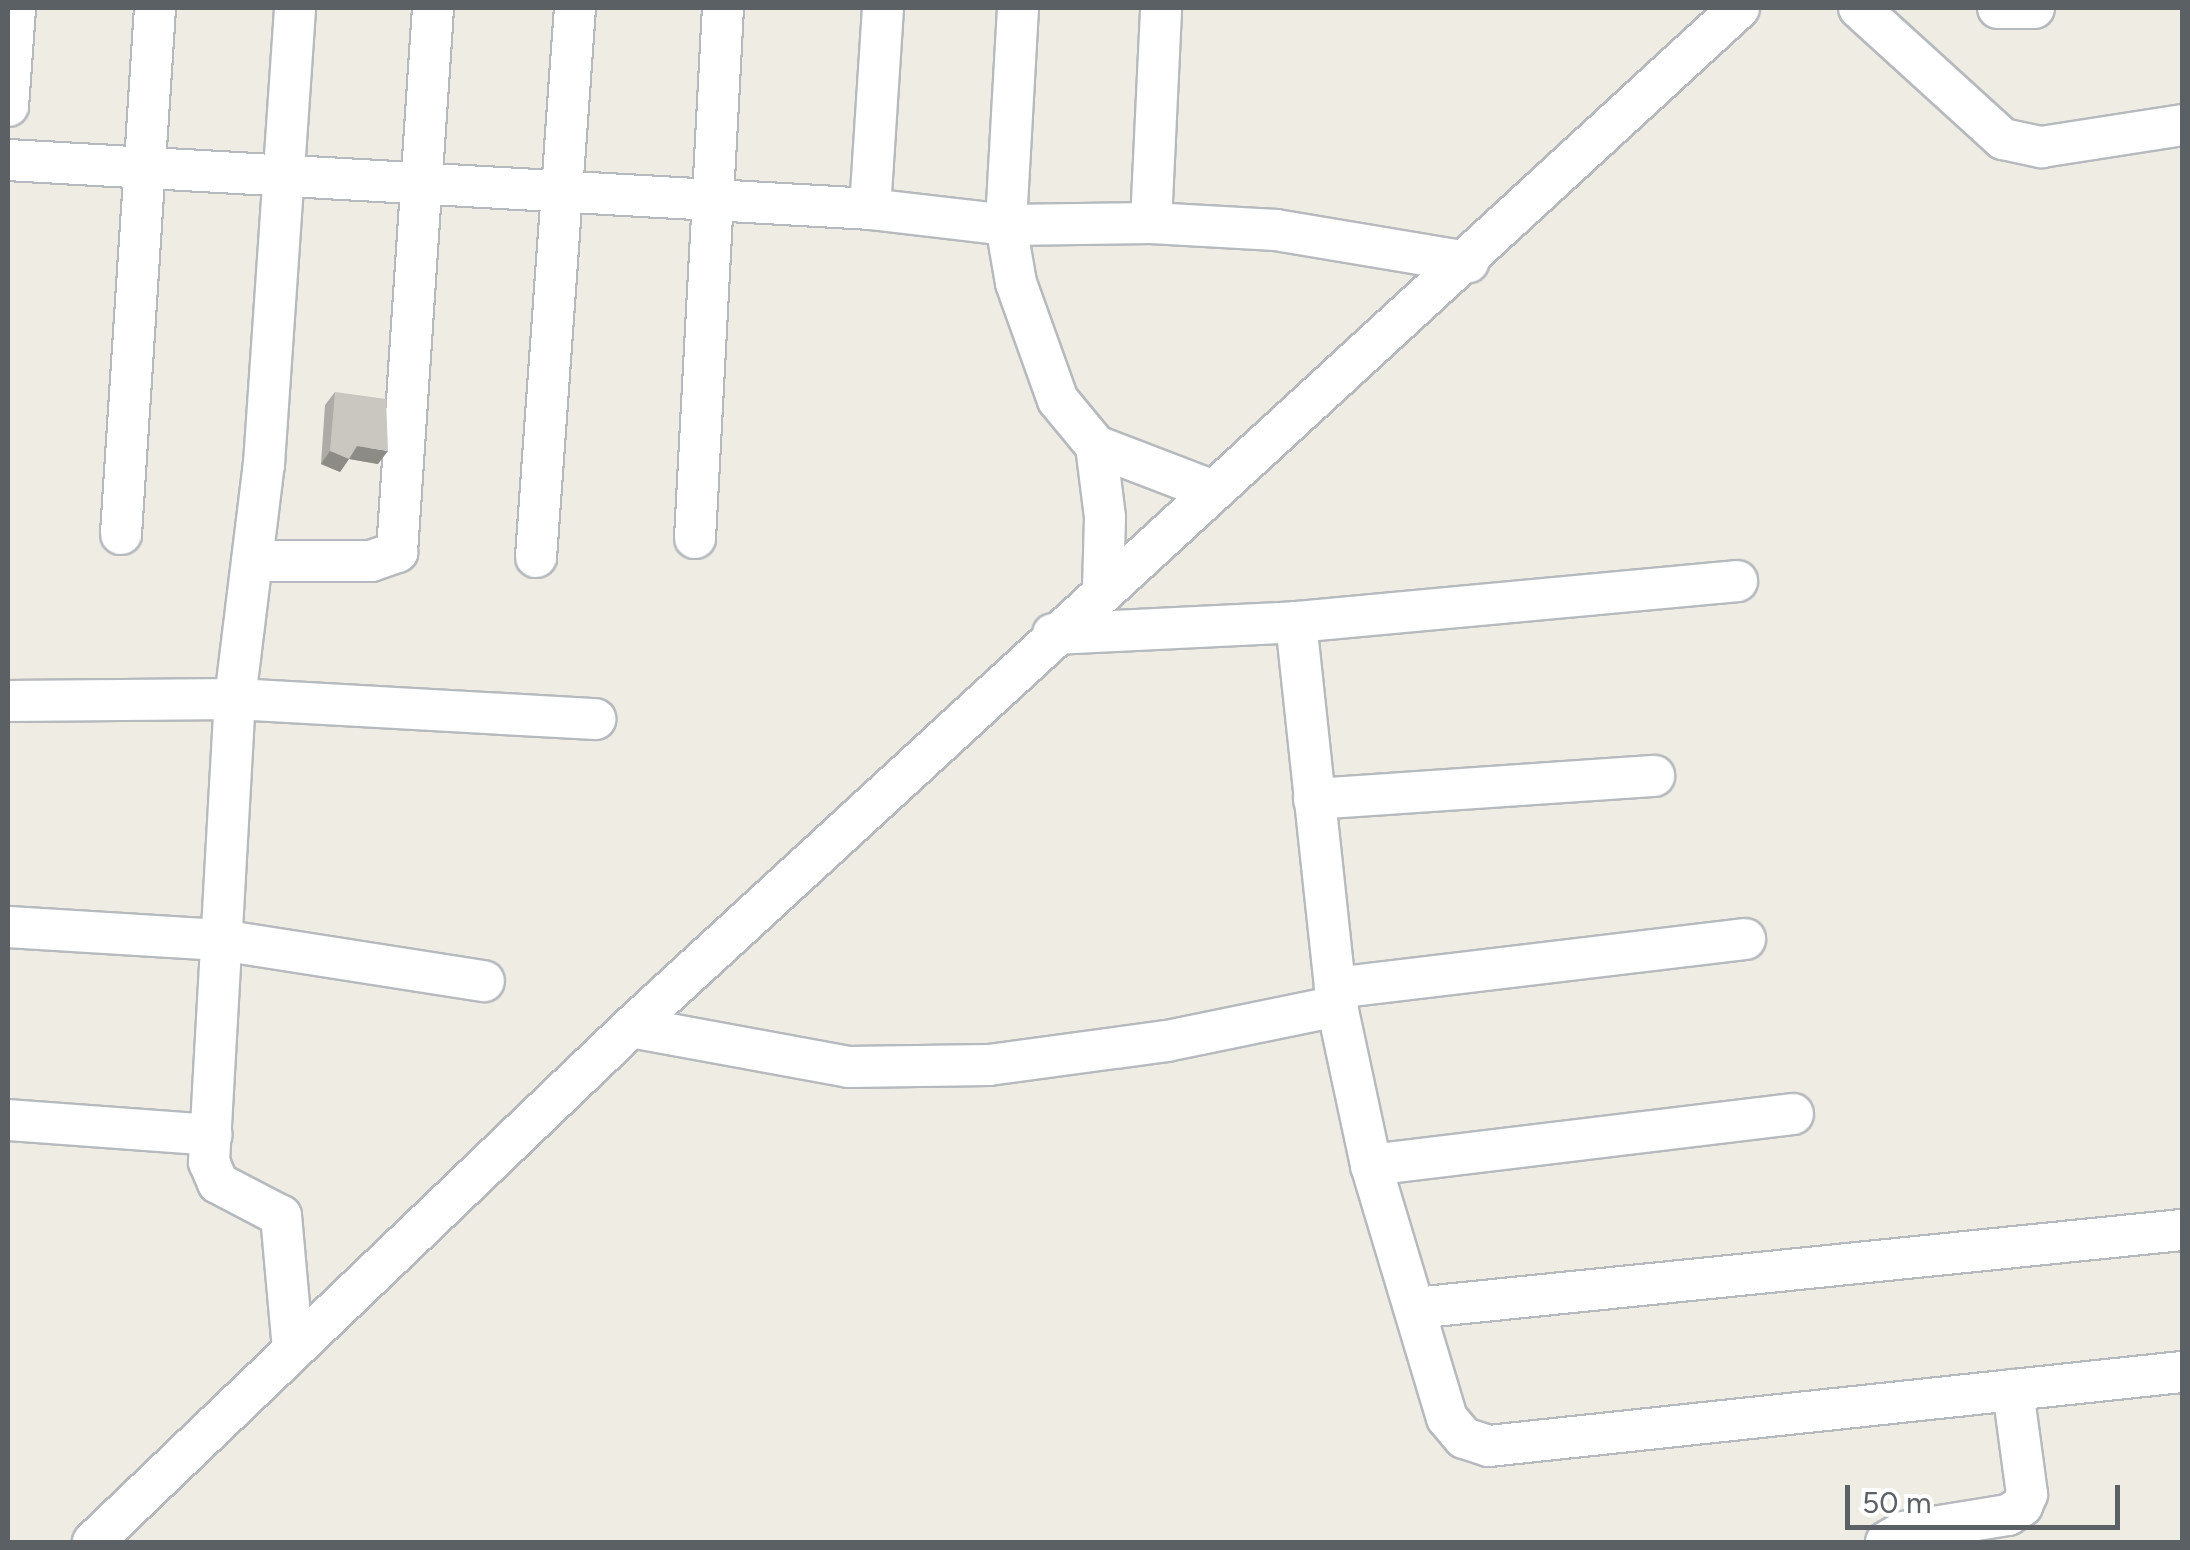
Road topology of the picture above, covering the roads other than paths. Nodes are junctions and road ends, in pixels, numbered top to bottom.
1 (15, 8) edge
2 (155, 8) edge
3 (295, 8) edge
4 (433, 8) edge
5 (575, 8) edge
6 (723, 8) edge
7 (882, 8) edge
8 (1018, 8) edge
9 (1161, 8) edge
10 (1739, 8) edge
11 (1859, 8) edge
12 (1998, 8) edge
13 (2034, 8) edge
14 (8, 106) edge
15 (2182, 125) edge
16 (8, 160) edge
17 (144, 166) junction
18 (285, 176) junction
19 (421, 180) junction
20 (563, 192) junction
21 (711, 200) junction
22 (870, 210) junction
23 (1152, 223) junction
24 (1006, 225) junction
25 (1468, 262) junction
26 (1096, 446) junction
27 (1213, 490) junction
28 (120, 534) dead end
29 (695, 538) dead end
30 (536, 556) dead end
31 (252, 561) junction
32 (1738, 581) dead end
33 (1103, 589) junction
34 (1296, 622) junction
35 (1052, 634) junction
36 (235, 700) junction
37 (8, 701) edge
38 (595, 720) dead end
39 (1654, 776) dead end
40 (1314, 799) junction
41 (8, 927) edge
42 (1745, 939) dead end
43 (221, 940) junction
44 (484, 981) dead end
45 (1336, 997) junction
46 (631, 1026) junction
47 (1793, 1114) dead end
48 (8, 1120) edge
49 (211, 1135) junction
50 (1371, 1165) junction
51 (2182, 1230) edge
52 (1415, 1308) junction
53 (293, 1350) junction
54 (2182, 1372) edge
55 (2013, 1390) junction
56 (93, 1542) edge
57 (1886, 1542) edge

1 - 14 street
2 - 17 street
3 - 18 street
4 - 19 street
5 - 20 street
6 - 21 street
7 - 22 street
8 - 24 street
9 - 23 street
10 - 25 street
11 - 15 street
12 - 13 street
16 - 17 street
17 - 18 street
17 - 28 street
18 - 19 street
18 - 31 street
19 - 20 street
19 - 31 street
20 - 21 street
20 - 30 street
21 - 22 street
21 - 29 street
22 - 24 street
23 - 24 street
23 - 25 street
24 - 26 street
25 - 27 street
26 - 27 street
26 - 33 street
27 - 33 street
31 - 36 street
32 - 34 street
33 - 35 street
34 - 35 street
34 - 40 street
35 - 46 street
36 - 37 street
36 - 38 street
36 - 43 street
39 - 40 street
40 - 45 street
41 - 43 street
42 - 45 street
43 - 44 street
43 - 49 street
45 - 46 street
45 - 50 street
46 - 53 street
47 - 50 street
48 - 49 street
49 - 53 street
50 - 52 street
51 - 52 street
52 - 55 street
53 - 56 street
54 - 55 street
55 - 57 street

